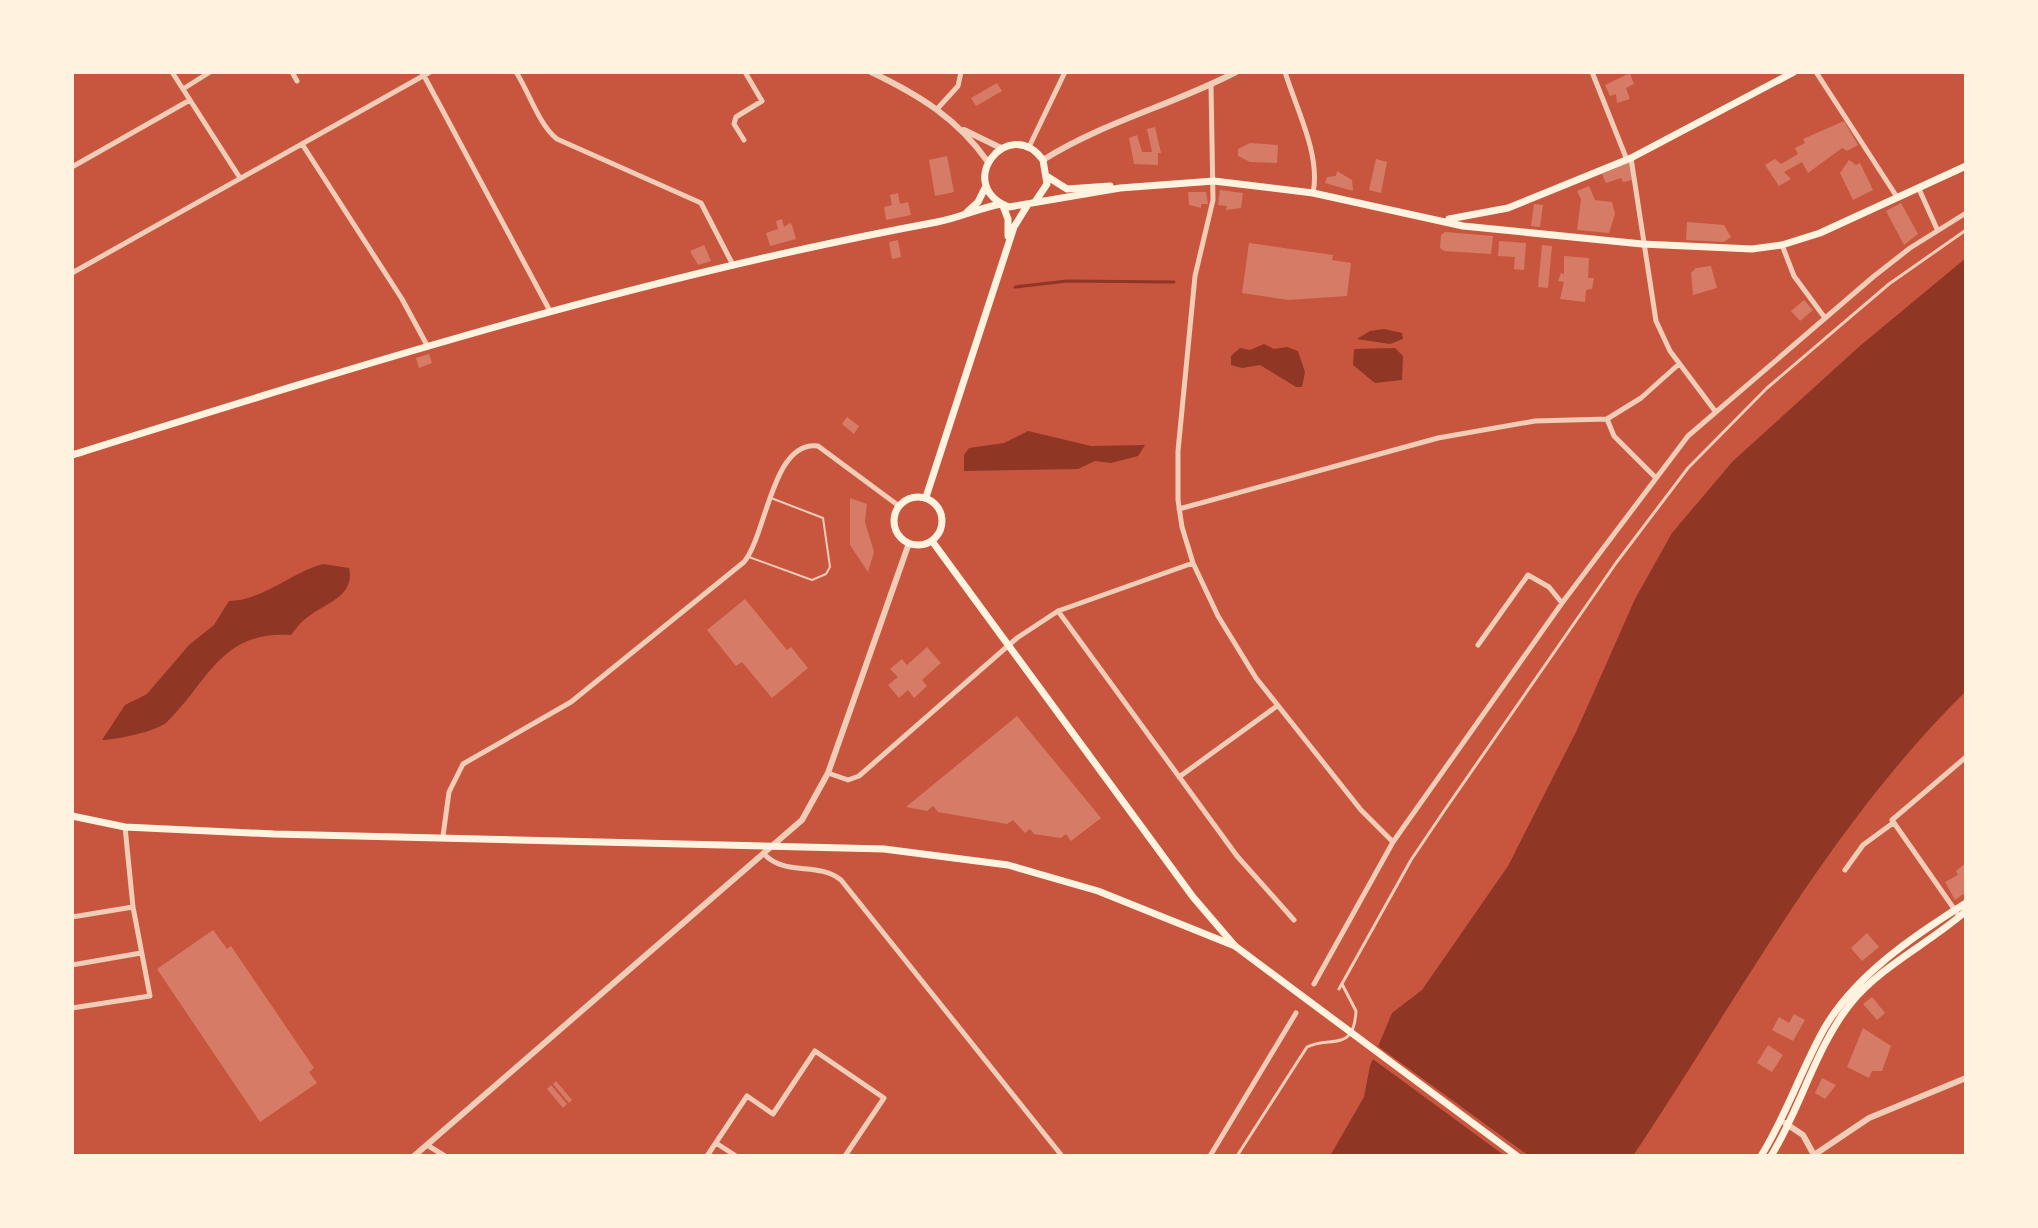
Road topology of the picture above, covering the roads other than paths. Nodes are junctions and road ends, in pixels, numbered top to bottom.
1 (172, 72) edge
2 (210, 72) edge
3 (292, 72) edge
4 (430, 72) edge
5 (516, 72) edge
6 (745, 72) edge
7 (871, 72) edge
8 (961, 72) edge
9 (1065, 72) edge
10 (1235, 72) edge
11 (1285, 72) edge
12 (1592, 72) edge
13 (1794, 72) edge
14 (1816, 72) edge
15 (422, 74) edge
16 (297, 81) dead end
17 (1211, 85) junction
18 (183, 89) junction
19 (190, 100) junction
20 (938, 108) junction
21 (964, 130) junction
22 (744, 140) dead end
23 (302, 144) junction
24 (1029, 147) junction
25 (1001, 148) junction
26 (1629, 159) junction
27 (1043, 160) junction
28 (988, 162) junction
29 (1966, 166) edge
30 (72, 167) edge
31 (1048, 177) junction
32 (240, 178) junction
33 (1214, 181) junction
34 (986, 186) junction
35 (1120, 188) junction
36 (1919, 189) junction
37 (1313, 193) junction
38 (1898, 198) junction
39 (1031, 204) junction
40 (1002, 205) junction
41 (1966, 213) edge
42 (958, 217) junction
43 (1447, 220) junction
44 (1937, 229) junction
45 (1966, 230) edge
46 (1642, 244) junction
47 (1782, 245) junction
48 (1004, 258) junction
49 (734, 266) junction
50 (72, 273) edge
51 (550, 311) junction
52 (1825, 318) junction
53 (428, 348) junction
54 (1679, 364) junction
55 (1715, 411) junction
56 (1607, 419) junction
57 (72, 455) edge
58 (1655, 477) junction
59 (926, 497) junction
60 (771, 498) junction
61 (899, 506) junction
62 (1179, 509) junction
63 (932, 541) junction
64 (909, 543) junction
65 (748, 556) junction
66 (1193, 563) junction
67 (1562, 603) junction
68 (1058, 611) junction
69 (1478, 645) dead end
70 (1007, 647) junction
71 (1277, 706) junction
72 (1966, 757) edge
73 (828, 773) junction
74 (1179, 777) junction
75 (72, 816) edge
76 (1893, 823) junction
77 (125, 827) junction
78 (443, 836) junction
79 (1393, 842) junction
80 (764, 854) junction
81 (1845, 870) dead end
82 (1966, 903) edge
83 (133, 907) junction
84 (1960, 912) edge
85 (72, 917) edge
86 (1294, 920) dead end
87 (1235, 946) junction
88 (141, 953) junction
89 (72, 965) edge
90 (1314, 984) dead end
91 (72, 1008) edge
92 (1296, 1013) dead end
93 (1966, 1078) edge
94 (1785, 1123) junction
95 (716, 1143) junction
96 (427, 1145) junction
97 (414, 1156) edge
98 (445, 1156) edge
99 (707, 1156) edge
100 (736, 1156) edge
101 (845, 1156) edge
102 (1062, 1156) edge
103 (1210, 1156) edge
104 (1237, 1156) edge
105 (1517, 1156) edge
106 (1761, 1156) edge
107 (1771, 1156) edge
108 (1814, 1156) edge

1 - 18 street
2 - 18 street
3 - 16 street
4 - 15 street
5 - 49 street
6 - 22 street
7 - 20 street
8 - 20 street
9 - 24 street
10 - 17 street
11 - 37 street
12 - 26 street
13 - 26 main road
14 - 38 street
15 - 23 street
15 - 51 street
17 - 27 street
17 - 33 street
18 - 19 street
19 - 30 street
19 - 32 street
20 - 21 street
21 - 25 street
21 - 28 street
23 - 32 street
23 - 53 street
24 - 25 main road
24 - 27 main road
25 - 28 main road
26 - 43 main road
26 - 46 street
27 - 31 main road
28 - 34 main road
29 - 36 main road
31 - 35 main road
31 - 39 main road
32 - 50 street
33 - 35 main road
33 - 37 main road
33 - 62 street
34 - 40 main road
34 - 42 main road
35 - 39 main road
36 - 38 main road
36 - 44 street
37 - 43 main road
38 - 47 main road
39 - 40 main road
39 - 48 main road
40 - 42 main road
40 - 48 main road
41 - 44 street
42 - 49 main road
43 - 46 main road
44 - 52 street
45 - 104 street
46 - 47 main road
46 - 54 street
47 - 52 street
48 - 59 main road
49 - 51 main road
51 - 53 main road
52 - 55 street
53 - 57 main road
54 - 55 street
54 - 56 street
55 - 58 street
56 - 58 street
56 - 62 street
58 - 67 street
59 - 61 main road
59 - 63 main road
60 - 61 street
60 - 65 street
60 - 65 lane
61 - 64 main road
62 - 66 street
63 - 64 main road
63 - 70 main road
64 - 73 street
65 - 78 street
66 - 68 street
66 - 71 street
67 - 69 street
67 - 79 street
68 - 70 street
68 - 74 street
70 - 73 street
70 - 87 main road
71 - 74 street
71 - 79 street
72 - 76 street
73 - 80 street
74 - 86 street
75 - 77 main road
76 - 81 street
76 - 84 street
77 - 78 main road
77 - 83 street
78 - 87 main road
79 - 90 street
80 - 96 street
80 - 102 street
82 - 84 main road
83 - 85 street
83 - 88 street
84 - 94 main road
87 - 105 main road
88 - 89 street
88 - 91 street
92 - 103 street
93 - 108 street
94 - 106 main road
94 - 107 main road
94 - 108 street
95 - 99 street
95 - 100 street
95 - 101 street
96 - 97 street
96 - 98 street

